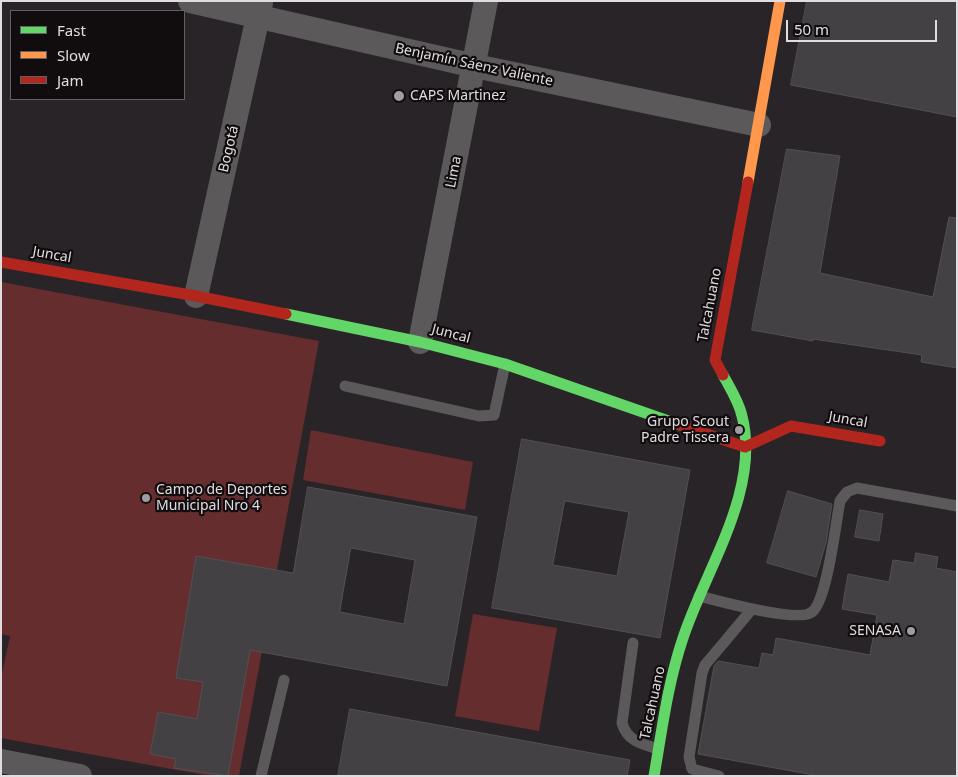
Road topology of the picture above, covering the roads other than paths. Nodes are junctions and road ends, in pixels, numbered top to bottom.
1 (190, 1) edge
2 (486, 1) edge
3 (780, 1) edge
4 (260, 9) edge
5 (475, 66) junction
6 (759, 126) junction
7 (1, 262) edge
8 (196, 296) junction
9 (420, 342) junction
10 (505, 364) junction
11 (345, 386) dead end
12 (880, 441) dead end
13 (745, 447) junction
14 (957, 506) edge
15 (699, 596) junction
16 (752, 609) junction
17 (633, 643) dead end
18 (284, 680) dead end
19 (658, 749) junction
20 (1, 761) edge
21 (80, 776) edge
22 (261, 776) edge
23 (654, 776) edge
24 (720, 776) edge

1 - 4 street, Benjamín Sáenz Valiente
2 - 5 street, Lima
3 - 6 street, Talcahuano
4 - 5 street, Benjamín Sáenz Valiente
4 - 8 street, Bogotá
5 - 6 street, Benjamín Sáenz Valiente
5 - 9 street, Lima
6 - 13 street, Talcahuano
7 - 8 street, Juncal
8 - 9 street, Juncal
9 - 10 street, Juncal
10 - 11 lane
10 - 13 street, Juncal
12 - 13 street, Juncal
13 - 15 street, Talcahuano
14 - 16 lane
15 - 16 lane
15 - 19 street, Talcahuano
16 - 24 lane
17 - 19 lane
18 - 22 lane
19 - 23 street, Talcahuano
20 - 21 street

